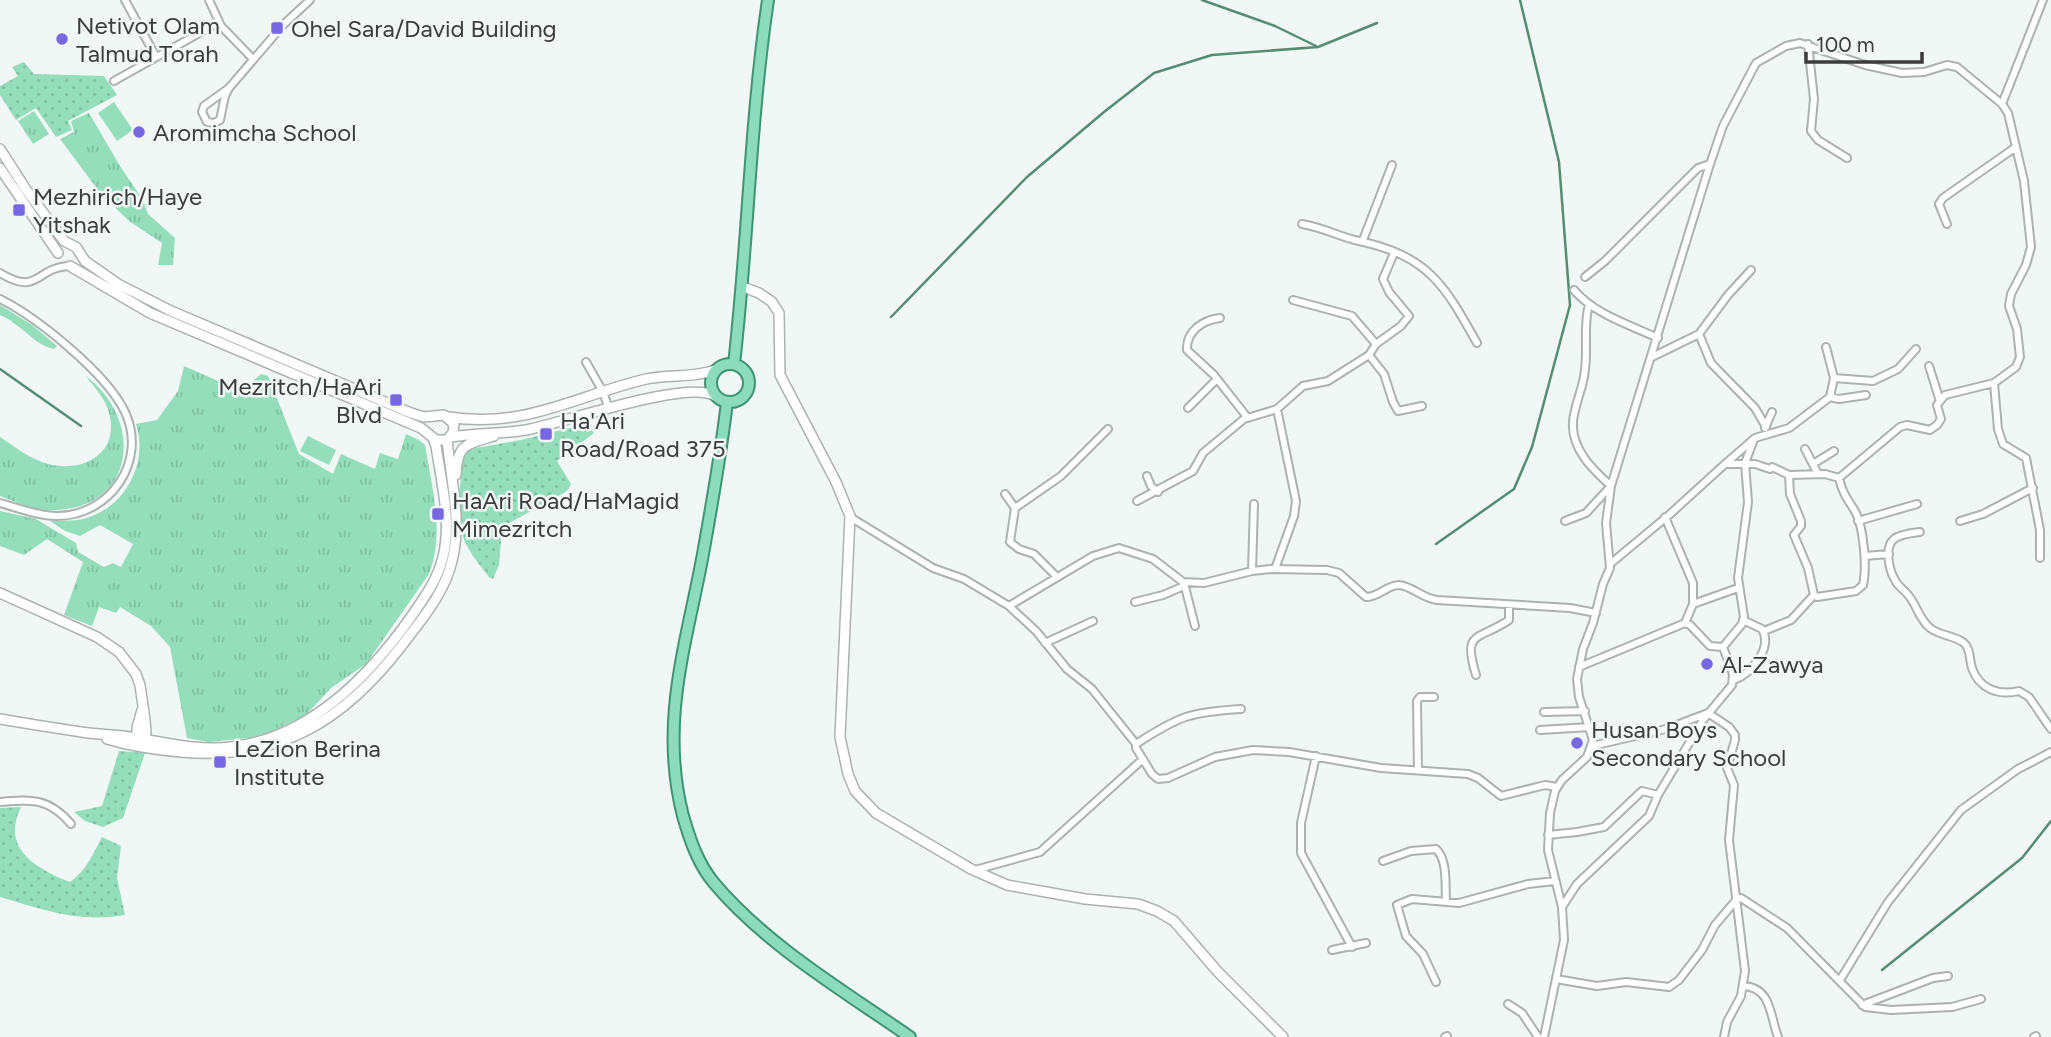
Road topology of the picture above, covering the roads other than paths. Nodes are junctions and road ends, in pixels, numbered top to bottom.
1 (125, 0) edge
2 (209, 0) edge
3 (310, 0) edge
4 (768, 0) edge
5 (2043, 0) edge
6 (219, 22) junction
7 (1808, 44) junction
8 (156, 57) junction
9 (253, 59) junction
10 (114, 80) dead end
11 (229, 88) junction
12 (2002, 104) junction
13 (2016, 147) junction
14 (0, 149) edge
15 (1847, 158) dead end
16 (1710, 164) junction
17 (1392, 165) dead end
18 (0, 169) edge
19 (1302, 224) dead end
20 (1947, 224) dead end
21 (1363, 240) junction
22 (72, 245) junction
23 (79, 252) junction
24 (1394, 253) junction
25 (58, 254) junction
26 (68, 266) junction
27 (1751, 270) dead end
28 (50, 271) junction
29 (0, 272) edge
30 (1585, 277) dead end
31 (743, 287) junction
32 (1574, 290) dead end
33 (0, 299) edge
34 (1293, 300) dead end
35 (1589, 304) junction
36 (1220, 318) dead end
37 (1699, 334) junction
38 (1658, 338) junction
39 (1477, 343) dead end
40 (1376, 344) junction
41 (1826, 347) dead end
42 (1916, 349) dead end
43 (1369, 355) junction
44 (1652, 357) junction
45 (586, 362) dead end
46 (734, 364) junction
47 (1929, 366) dead end
48 (715, 370) junction
49 (1833, 378) junction
50 (1217, 379) junction
51 (1994, 383) junction
52 (603, 392) junction
53 (1866, 395) dead end
54 (715, 396) junction
55 (1830, 397) junction
56 (1940, 401) junction
57 (727, 402) junction
58 (1422, 405) dead end
59 (1188, 408) dead end
60 (609, 409) junction
61 (1277, 409) junction
62 (1772, 412) dead end
63 (436, 415) junction
64 (448, 417) junction
65 (1247, 417) junction
66 (1766, 427) junction
67 (1108, 429) dead end
68 (510, 432) junction
69 (432, 437) junction
70 (1762, 437) junction
71 (449, 438) junction
72 (1753, 442) junction
73 (1805, 449) dead end
74 (1833, 451) dead end
75 (1193, 453) dead end
76 (1201, 456) junction
77 (1745, 463) junction
78 (1725, 464) junction
79 (1813, 464) junction
80 (1818, 474) junction
81 (1789, 475) junction
82 (1147, 477) dead end
83 (1839, 478) junction
84 (1611, 486) junction
85 (2033, 488) junction
86 (1158, 492) junction
87 (1005, 494) dead end
88 (454, 501) junction
89 (1137, 501) dead end
90 (0, 503) edge
91 (1254, 504) dead end
92 (1917, 504) dead end
93 (1015, 508) junction
94 (850, 516) junction
95 (1665, 517) junction
96 (1565, 521) dead end
97 (1858, 521) junction
98 (1960, 521) dead end
99 (1920, 532) dead end
100 (1889, 554) junction
101 (1865, 556) junction
102 (2040, 558) dead end
103 (1610, 564) junction
104 (1275, 569) junction
105 (1252, 571) junction
106 (1056, 576) junction
107 (1184, 584) junction
108 (1738, 588) junction
109 (0, 593) edge
110 (1814, 595) junction
111 (1135, 602) dead end
112 (1693, 604) junction
113 (1009, 606) junction
114 (1509, 606) junction
115 (1596, 613) junction
116 (1743, 620) junction
117 (1093, 621) dead end
118 (1685, 623) junction
119 (1195, 626) dead end
120 (1765, 631) junction
121 (1045, 643) junction
122 (1723, 647) junction
123 (1579, 667) junction
124 (1476, 675) dead end
125 (1734, 680) junction
126 (1434, 697) dead end
127 (1241, 709) dead end
128 (1585, 711) junction
129 (1544, 712) dead end
130 (1708, 713) junction
131 (0, 719) edge
132 (1590, 727) junction
133 (2051, 729) edge
134 (1540, 730) dead end
135 (140, 741) junction
136 (1136, 744) junction
137 (1592, 746) junction
138 (2051, 752) edge
139 (1316, 756) junction
140 (1143, 760) junction
141 (1418, 771) junction
142 (1558, 787) junction
143 (1658, 795) junction
144 (0, 802) edge
145 (71, 824) dead end
146 (1548, 835) junction
147 (1383, 861) dead end
148 (975, 870) junction
149 (1555, 881) junction
150 (1737, 899) junction
151 (1446, 901) junction
152 (1562, 907) junction
153 (1366, 943) dead end
154 (1352, 947) junction
155 (1332, 950) dead end
156 (1948, 976) dead end
157 (1556, 979) junction
158 (1840, 981) junction
159 (1436, 982) dead end
160 (1743, 986) junction
161 (1981, 999) dead end
162 (1508, 1004) dead end
163 (1862, 1004) junction
164 (910, 1037) edge
165 (1283, 1037) edge
166 (1538, 1037) edge
167 (1544, 1037) edge
168 (1724, 1037) edge
169 (1778, 1037) edge

1 - 8 street
2 - 6 street
3 - 9 street
4 - 31 main road
5 - 12 street
6 - 8 street
6 - 9 street
7 - 12 street
7 - 15 street
7 - 16 street
8 - 10 street
9 - 11 street
11 - 11 street
12 - 13 street
13 - 20 street
13 - 51 street
14 - 22 street
16 - 30 street
16 - 38 street
17 - 21 street
18 - 25 street
19 - 21 street
21 - 24 street
22 - 23 street
22 - 25 street
23 - 26 street
23 - 63 street
24 - 39 street
24 - 40 street
25 - 26 street
25 - 28 street
26 - 28 street
26 - 69 street
27 - 37 street
28 - 29 street
31 - 46 main road
31 - 94 street
32 - 35 street
33 - 90 street
34 - 40 street
35 - 38 street
35 - 84 street
36 - 50 street
37 - 44 street
37 - 66 street
38 - 44 street
40 - 43 street
41 - 49 street
42 - 49 street
43 - 58 street
43 - 61 street
44 - 84 street
45 - 52 street
46 - 48 main road
46 - 57 main road
47 - 56 street
48 - 52 street
48 - 54 main road
49 - 55 street
50 - 59 street
50 - 65 street
51 - 56 street
51 - 85 street
52 - 60 street
52 - 64 street
53 - 55 street
54 - 57 main road
54 - 60 street
55 - 70 street
56 - 83 street
57 - 164 main road
60 - 68 street
61 - 65 street
61 - 104 street
62 - 66 street
63 - 64 street
63 - 69 street
64 - 71 street
65 - 76 street
66 - 70 street
67 - 93 street
68 - 71 street
68 - 88 street
69 - 71 street
69 - 135 street
70 - 72 street
71 - 88 street
72 - 77 street
72 - 78 street
73 - 79 street
74 - 79 street
75 - 76 street
76 - 86 street
77 - 78 street
77 - 81 street
77 - 108 street
78 - 95 street
79 - 80 street
80 - 81 street
80 - 83 street
81 - 110 street
82 - 86 street
83 - 97 street
84 - 96 street
84 - 103 street
85 - 98 street
85 - 102 street
86 - 89 street
87 - 93 street
88 - 135 street
91 - 105 street
92 - 97 street
93 - 106 street
94 - 113 street
94 - 148 street
95 - 103 street
95 - 112 street
97 - 101 street
99 - 100 street
100 - 101 street
100 - 133 street
101 - 110 street
103 - 115 street
104 - 105 street
104 - 114 street
105 - 107 street
106 - 107 street
106 - 113 street
107 - 111 street
107 - 119 street
108 - 112 street
108 - 116 street
109 - 135 street
110 - 120 street
112 - 118 street
113 - 121 street
114 - 115 street
114 - 124 street
115 - 123 street
116 - 120 street
116 - 122 street
117 - 121 street
118 - 122 street
118 - 123 street
120 - 125 street
121 - 136 street
122 - 125 street
123 - 128 street
125 - 130 street
126 - 141 street
127 - 136 street
128 - 129 street
128 - 132 street
130 - 137 street
130 - 143 street
130 - 150 street
131 - 135 street
132 - 134 street
132 - 137 street
136 - 140 street
137 - 142 street
138 - 158 street
139 - 140 street
139 - 141 street
139 - 154 street
140 - 148 street
141 - 142 street
142 - 146 street
143 - 146 street
143 - 152 street
144 - 145 street
146 - 149 street
147 - 151 street
148 - 165 street
149 - 151 street
149 - 152 street
150 - 157 street
150 - 158 street
150 - 160 street
151 - 159 street
152 - 157 street
153 - 154 street
154 - 155 street
156 - 163 street
157 - 167 street
158 - 163 street
160 - 168 street
160 - 169 street
161 - 163 street
162 - 166 street

